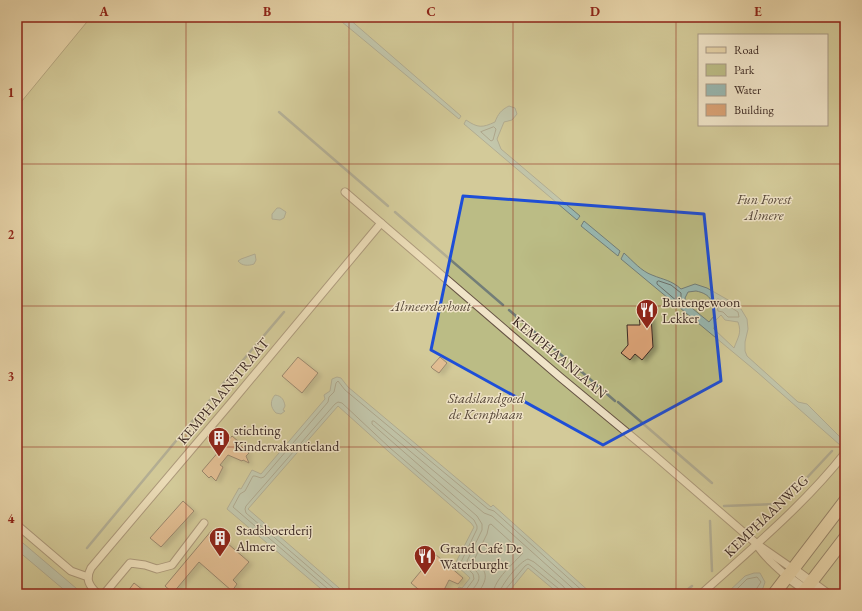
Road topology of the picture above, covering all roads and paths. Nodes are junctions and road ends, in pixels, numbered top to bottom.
1 (345, 192) dead end
2 (381, 223) junction
3 (845, 453) edge
4 (845, 501) edge
5 (204, 523) dead end
6 (17, 525) edge
7 (845, 538) edge
8 (757, 544) junction
9 (790, 573) junction
10 (88, 577) junction
11 (807, 590) edge
12 (98, 594) edge
13 (104, 594) edge
14 (701, 594) edge
15 (774, 594) edge
16 (827, 594) edge

1 - 2 street, KEMPHAANLAAN
2 - 8 street, KEMPHAANLAAN
2 - 10 street, KEMPHAANSTRAAT
3 - 8 street, KEMPHAANWEG
4 - 9 main road
5 - 13 street
6 - 10 street
7 - 11 main road
8 - 9 street, KEMPHAANLAAN
8 - 14 street, KEMPHAANWEG
9 - 11 street, KEMPHAANLAAN
9 - 15 main road
10 - 12 street
11 - 16 street, KEMPHAANLAAN

